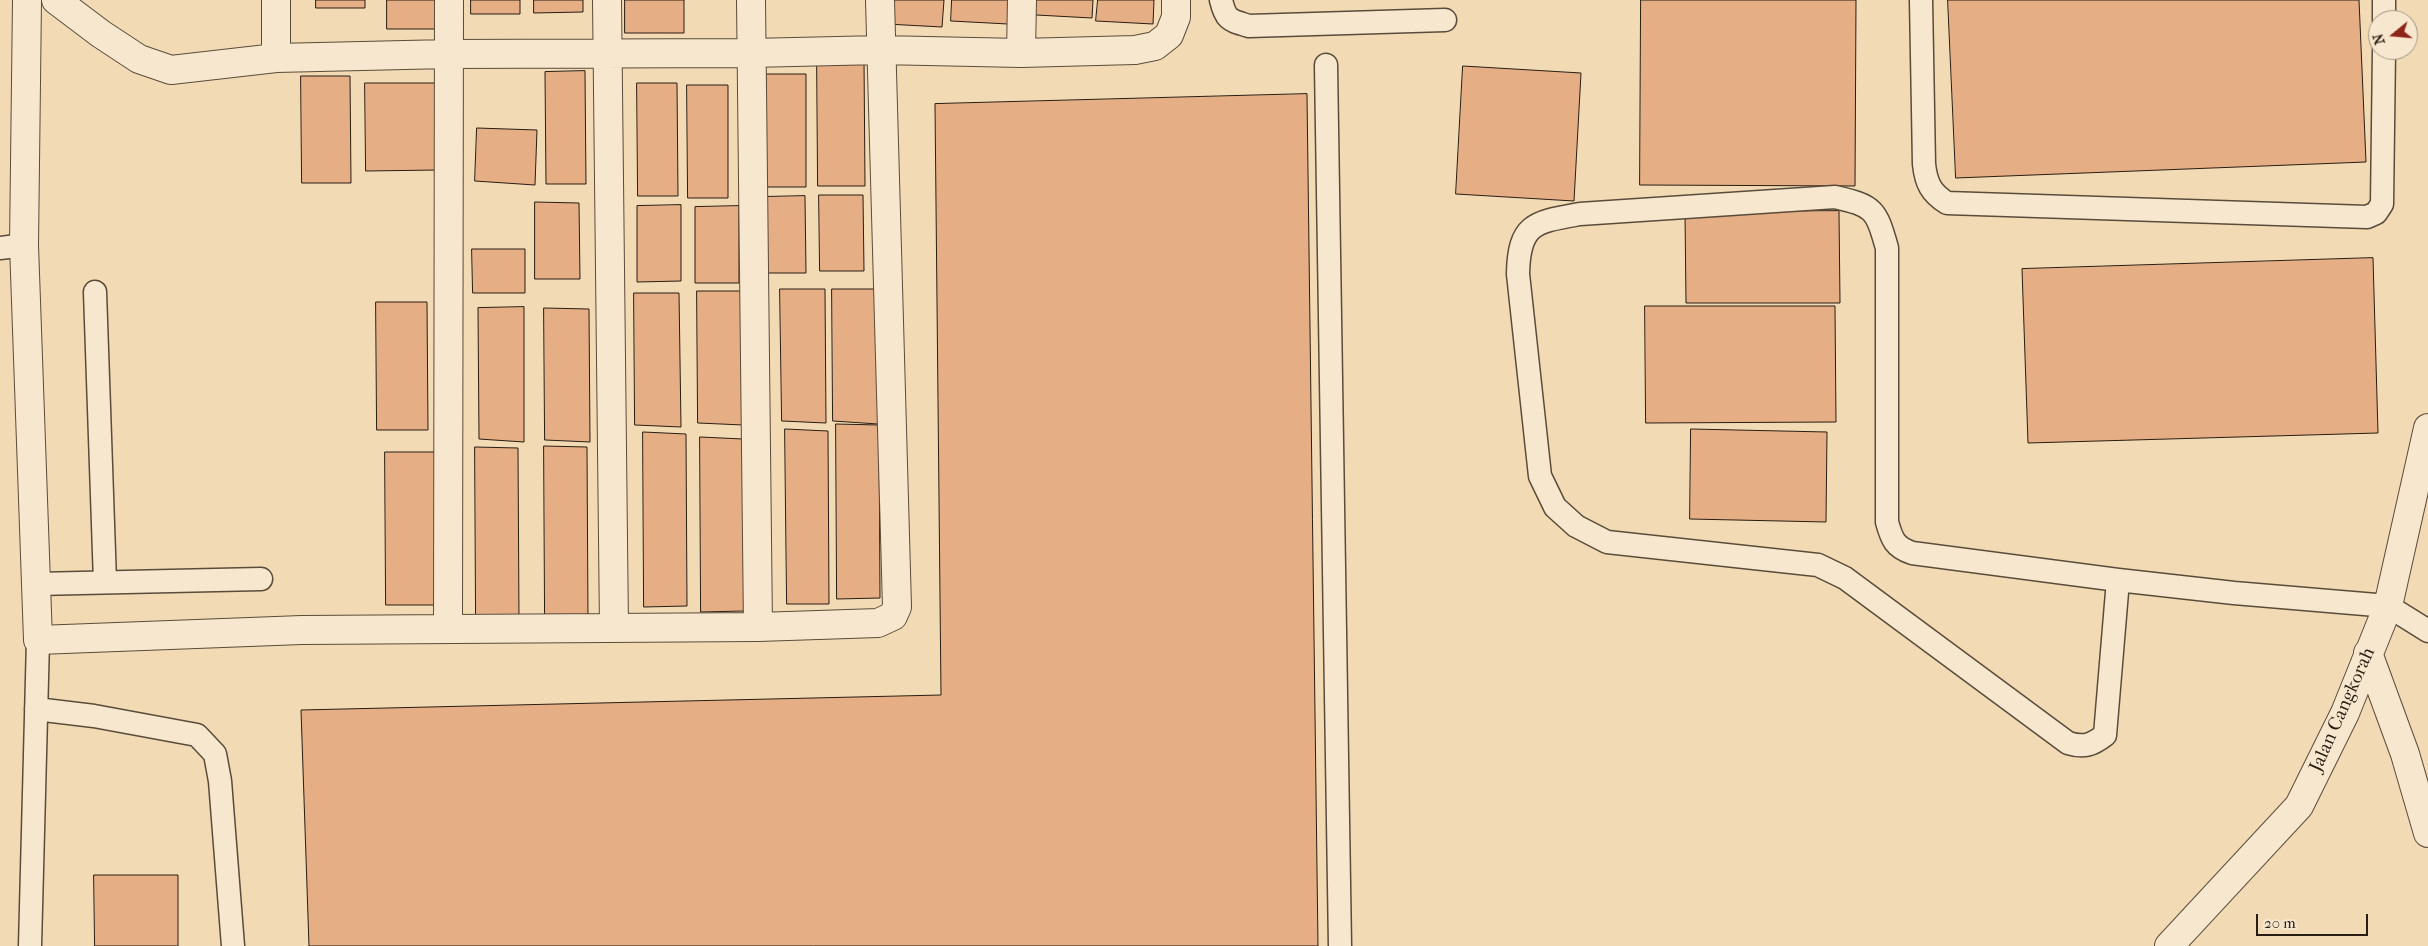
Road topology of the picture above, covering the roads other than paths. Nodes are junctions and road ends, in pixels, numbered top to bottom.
1 (27, 0) edge
2 (56, 0) edge
3 (276, 0) edge
4 (449, 0) edge
5 (607, 0) edge
6 (751, 0) edge
7 (880, 0) edge
8 (1022, 0) edge
9 (1176, 0) edge
10 (1221, 0) edge
11 (1921, 0) edge
12 (1445, 20) dead end
13 (880, 50) junction
14 (752, 53) junction
15 (1021, 53) junction
16 (448, 54) junction
17 (607, 54) junction
18 (276, 58) junction
19 (2384, 60) edge
20 (1326, 65) dead end
21 (12, 247) edge
22 (95, 292) dead end
23 (2428, 428) edge
24 (261, 579) dead end
25 (2118, 580) junction
26 (104, 582) junction
27 (36, 584) junction
28 (2388, 606) junction
29 (758, 627) junction
30 (614, 628) junction
31 (448, 629) junction
32 (2428, 631) edge
33 (38, 640) junction
34 (2368, 653) junction
35 (36, 709) junction
36 (2428, 833) edge
37 (30, 946) edge
38 (233, 946) edge
39 (1340, 946) edge
40 (2169, 946) edge

1 - 21 street
2 - 18 street
3 - 18 street
4 - 16 street
5 - 17 street
6 - 14 street
7 - 13 street
8 - 15 street
9 - 15 street
10 - 12 lane
11 - 19 lane
13 - 14 street
13 - 15 street
13 - 29 street
14 - 17 street
14 - 29 street
16 - 17 street
16 - 18 street
16 - 31 street
17 - 30 street
20 - 39 lane
21 - 27 street
22 - 26 lane
23 - 28 street, Jalan Cangkorah
24 - 26 lane
25 - 25 lane
25 - 28 lane
26 - 27 lane
27 - 33 street
28 - 32 lane
28 - 34 street, Jalan Cangkorah
29 - 30 street
30 - 31 street
31 - 33 street
33 - 35 lane
34 - 36 street
34 - 40 street, Jalan Cangkorah
35 - 37 lane
35 - 38 lane

